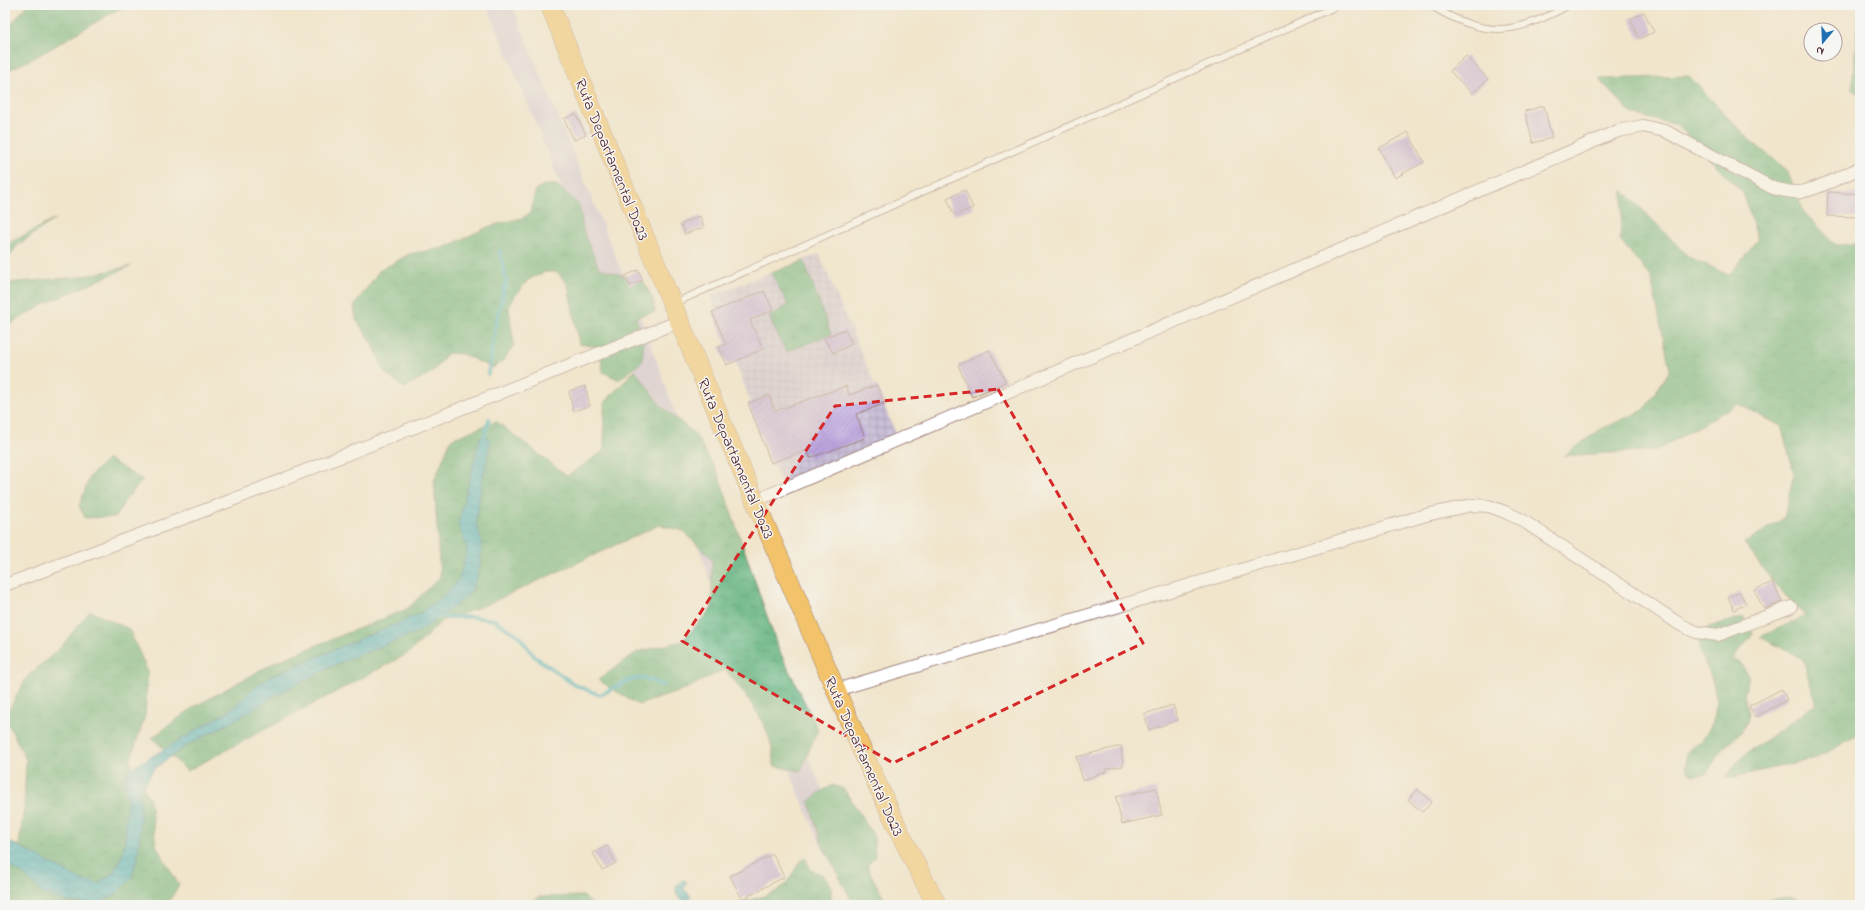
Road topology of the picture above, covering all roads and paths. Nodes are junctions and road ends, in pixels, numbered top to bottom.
1 (550, 5) edge
2 (1339, 5) edge
3 (1430, 5) edge
4 (1569, 5) edge
5 (1860, 168) edge
6 (677, 312) junction
7 (755, 501) junction
8 (5, 585) edge
9 (1791, 607) dead end
10 (836, 690) junction
11 (937, 905) edge

1 - 6 main road, Ruta Departamental D023
2 - 6 lane
3 - 4 lane
5 - 7 street
6 - 7 main road, Ruta Departamental D023
6 - 8 street
7 - 10 main road, Ruta Departamental D023
9 - 10 street
10 - 11 main road, Ruta Departamental D023

